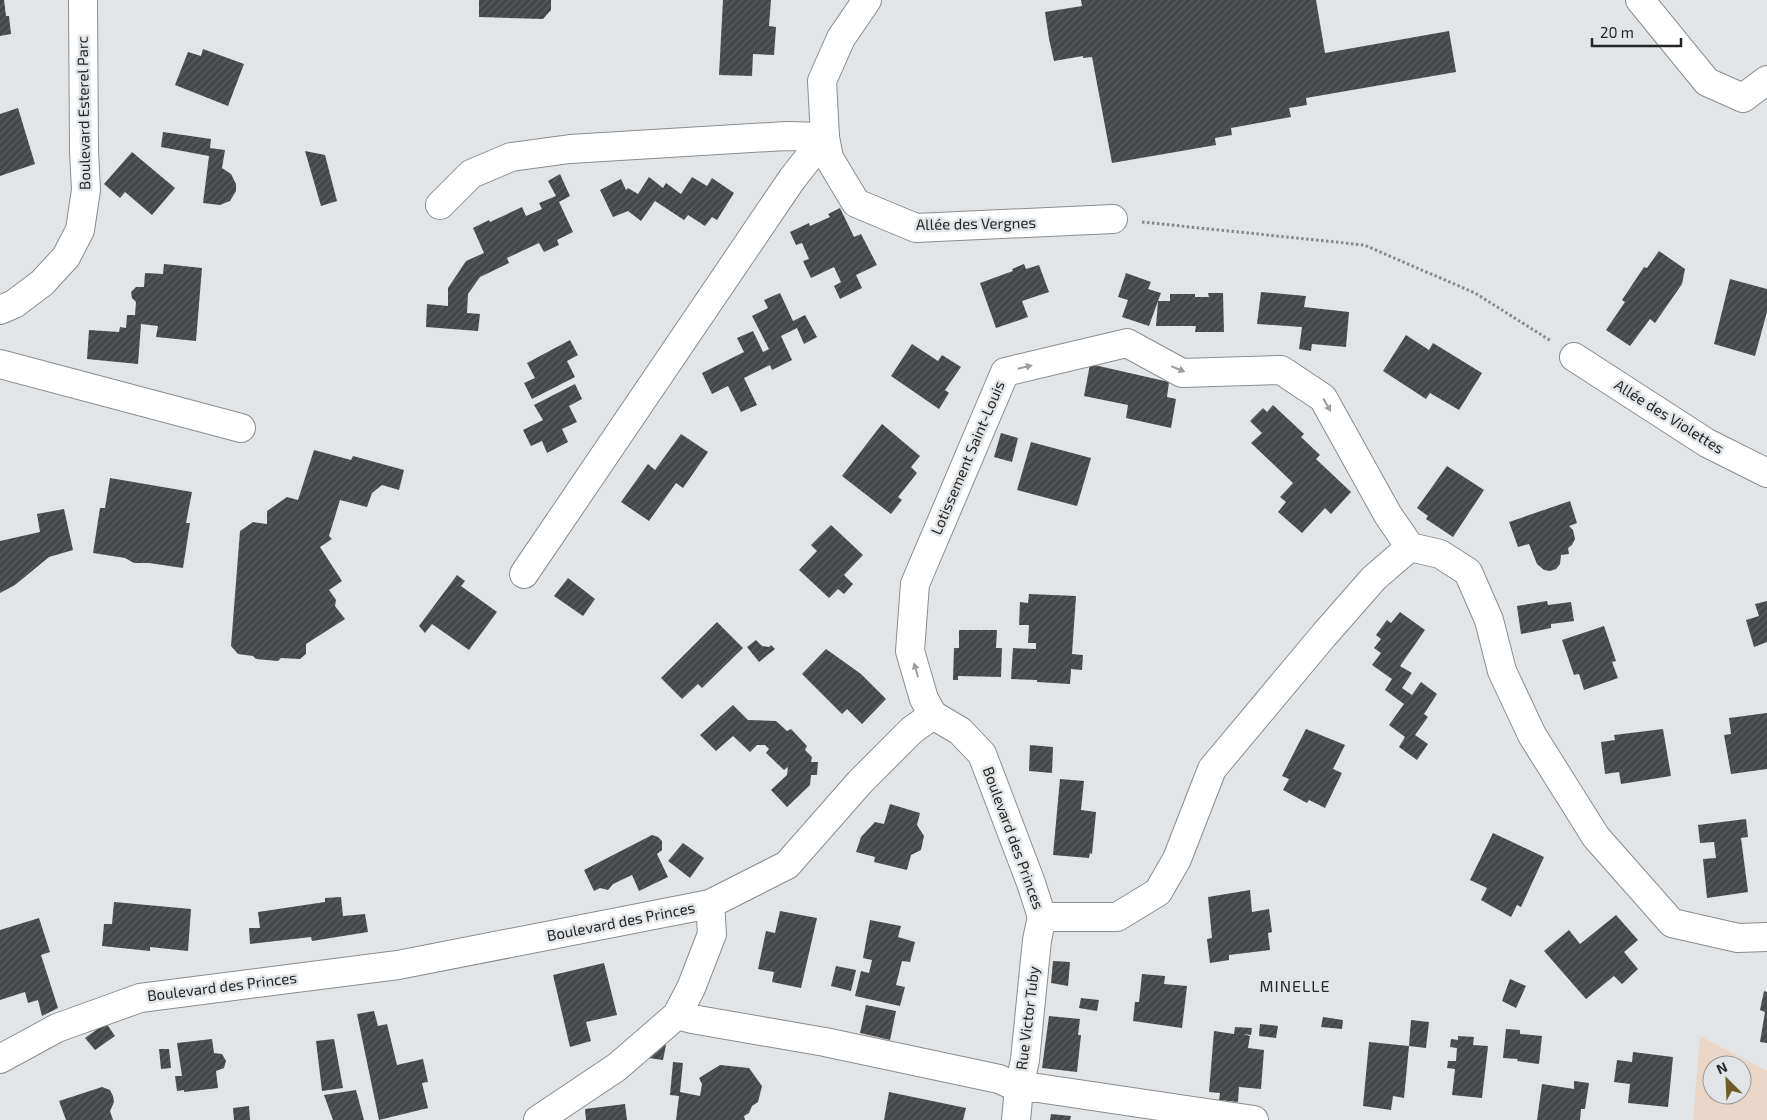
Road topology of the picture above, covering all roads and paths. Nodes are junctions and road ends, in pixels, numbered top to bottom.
1 (83, 0) edge
2 (867, 0) edge
3 (1640, 0) edge
4 (1767, 80) edge
5 (825, 136) junction
6 (440, 205) dead end
7 (1113, 219) joint
8 (0, 310) edge
9 (1574, 357) joint
10 (0, 364) edge
11 (241, 428) dead end
12 (1767, 473) edge
13 (1410, 547) junction
14 (524, 574) dead end
15 (933, 715) junction
16 (710, 904) junction
17 (1042, 917) junction
18 (1767, 937) edge
19 (677, 1014) junction
20 (0, 1060) edge
21 (1019, 1088) junction
22 (538, 1120) edge
23 (1016, 1120) edge
24 (1254, 1120) edge

1 - 8 street, Boulevard Esterel Parc
2 - 5 street, Allée des Vergnes
3 - 4 street
5 - 6 street
5 - 7 street, Allée des Vergnes
5 - 14 street
7 - 9 path
9 - 12 street, Allée des Violettes
10 - 11 street
15 -> 13 street, Lotissement Saint-Louis
13 - 17 street, Boulevard des Princes
13 - 18 street
15 - 16 street, Boulevard des Princes
15 - 17 street, Boulevard des Princes
16 - 19 street
16 - 20 street, Boulevard des Princes
17 - 21 street, Rue Victor Tuby
19 - 21 street
19 - 22 street
21 - 23 street, Rue Victor Tuby
21 - 24 street

